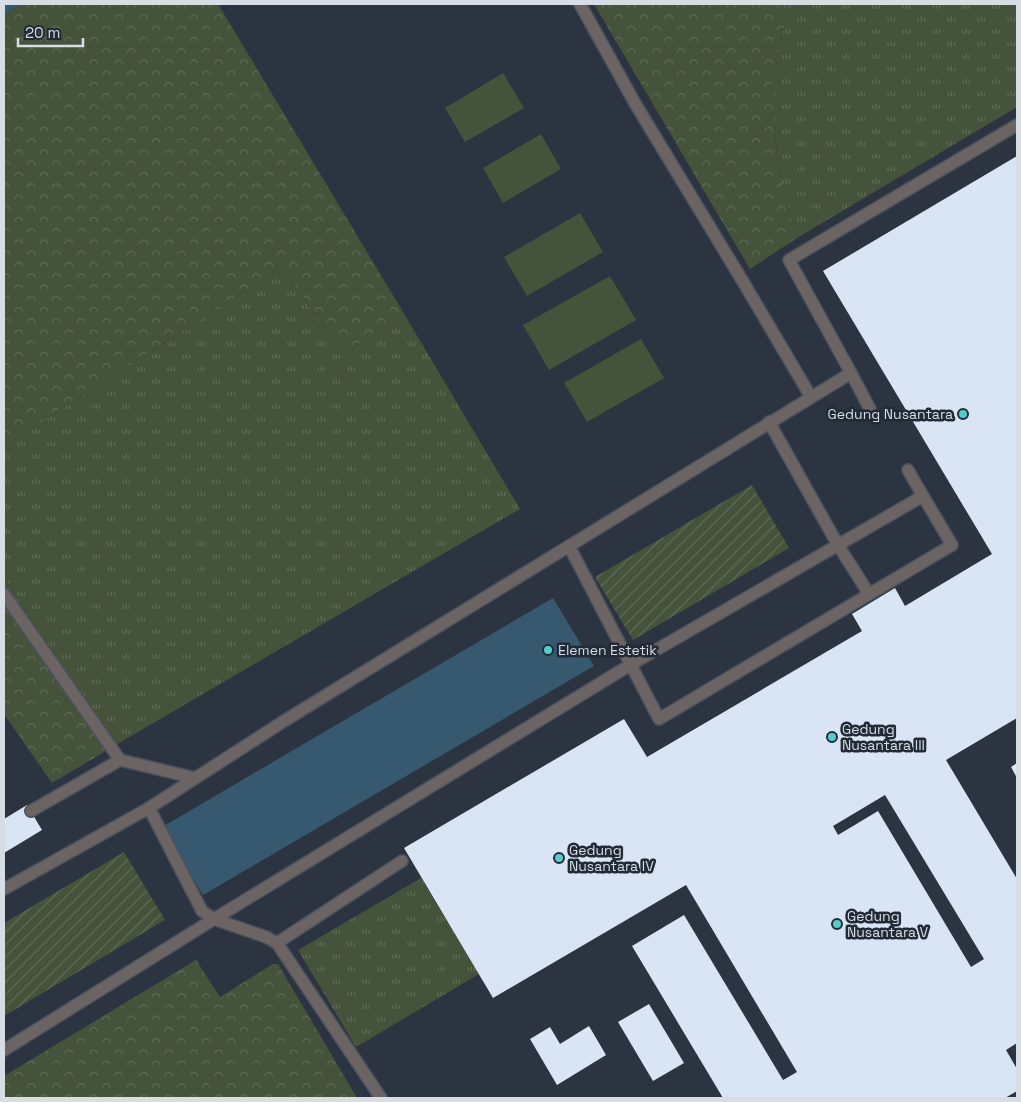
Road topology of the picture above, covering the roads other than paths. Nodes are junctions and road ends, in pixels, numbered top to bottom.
1 (580, 4) edge
2 (1017, 126) edge
3 (851, 374) junction
4 (811, 397) junction
5 (870, 409) dead end
6 (769, 422) junction
7 (908, 470) dead end
8 (923, 496) junction
9 (838, 545) junction
10 (569, 546) junction
11 (4, 594) edge
12 (869, 594) junction
13 (630, 665) junction
14 (120, 760) junction
15 (195, 778) junction
16 (149, 808) junction
17 (31, 812) dead end
18 (402, 861) dead end
19 (4, 889) edge
20 (214, 919) junction
21 (278, 943) junction
22 (4, 1050) edge
23 (381, 1098) edge

1 - 4 lane
2 - 3 lane
3 - 4 lane
3 - 5 lane
4 - 6 lane
6 - 9 lane
6 - 10 lane
7 - 8 lane
8 - 9 lane
8 - 12 lane
9 - 12 lane
9 - 13 lane
10 - 13 lane
10 - 15 lane
11 - 14 lane
12 - 13 lane
13 - 20 lane
14 - 15 lane
14 - 17 lane
15 - 16 lane
16 - 19 lane
16 - 20 lane
18 - 21 lane
20 - 21 lane
20 - 22 lane
21 - 23 lane

